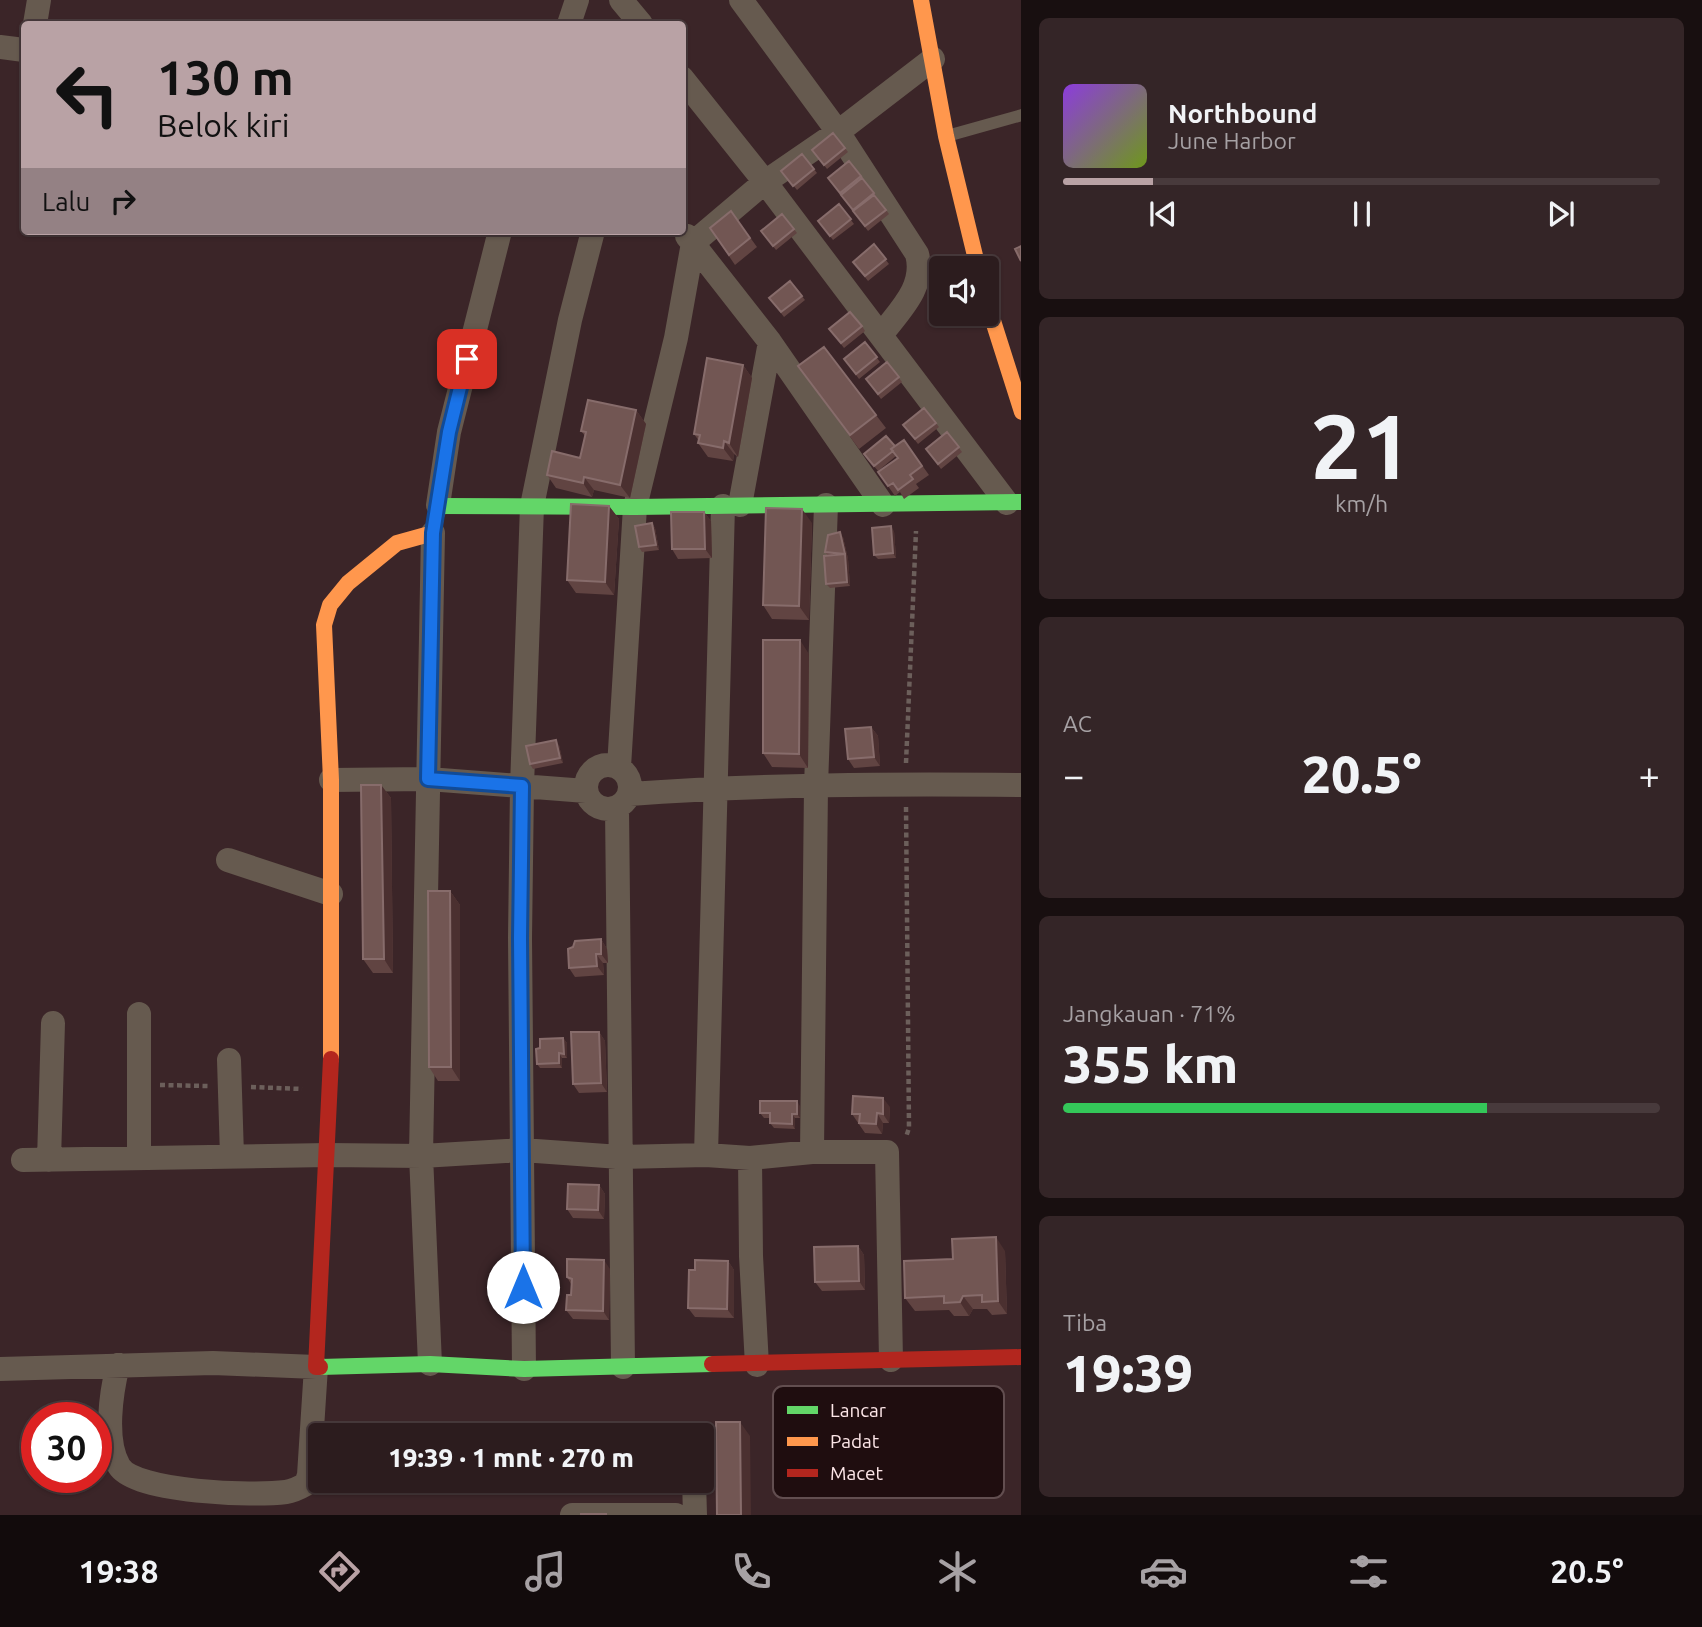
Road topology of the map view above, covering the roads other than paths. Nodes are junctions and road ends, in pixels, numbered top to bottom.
1 (39, 0) edge
2 (577, 0) edge
3 (621, 0) edge
4 (741, 0) edge
5 (921, 0) edge
6 (36, 21) edge
7 (570, 21) edge
8 (638, 21) edge
9 (0, 47) edge
10 (21, 50) edge
11 (933, 59) junction
12 (686, 83) edge
13 (1021, 116) edge
14 (838, 132) junction
15 (946, 136) junction
16 (765, 182) junction
17 (499, 235) edge
18 (592, 235) edge
19 (688, 237) edge
20 (975, 256) edge
21 (994, 326) edge
22 (880, 335) junction
23 (770, 342) junction
24 (1021, 412) edge
25 (1014, 503) edge
26 (438, 505) junction
27 (825, 505) junction
28 (883, 505) junction
29 (532, 506) junction
30 (731, 506) junction
31 (635, 508) junction
32 (433, 533) junction
33 (620, 767) junction
34 (428, 779) junction
35 (331, 780) junction
36 (1021, 785) edge
37 (522, 786) junction
38 (816, 786) junction
39 (715, 787) junction
40 (586, 791) junction
41 (624, 801) junction
42 (228, 860) dead end
43 (331, 894) junction
44 (139, 1014) dead end
45 (53, 1023) dead end
46 (229, 1060) dead end
47 (522, 1150) junction
48 (812, 1152) junction
49 (328, 1154) junction
50 (706, 1155) junction
51 (421, 1156) junction
52 (232, 1157) junction
53 (620, 1157) junction
54 (139, 1158) junction
55 (750, 1158) junction
56 (23, 1160) dead end
57 (49, 1160) junction
58 (1021, 1357) edge
59 (891, 1360) junction
60 (430, 1364) junction
61 (117, 1365) junction
62 (757, 1365) junction
63 (317, 1367) junction
64 (623, 1367) junction
65 (0, 1369) edge
66 (524, 1369) junction
67 (694, 1493) edge
68 (572, 1515) edge
69 (676, 1515) edge
70 (695, 1515) edge

1 - 6 street
2 - 7 street
3 - 8 street
4 - 14 street
5 - 11 street
9 - 10 street
11 - 14 street
11 - 15 street
12 - 16 street
13 - 15 lane
14 - 16 street
14 - 22 street
15 - 20 street
16 - 19 street
16 - 22 street
17 - 26 street
18 - 29 street
19 - 23 street
19 - 31 street
21 - 24 street
22 - 25 street
23 - 28 street
23 - 30 street
25 - 28 street
26 - 29 street
26 - 32 street
27 - 28 street
27 - 30 street
27 - 38 street
29 - 31 street
29 - 37 street
30 - 31 street
30 - 39 street
31 - 33 street
32 - 34 street
32 - 35 street
33 - 40 street
33 - 41 street
34 - 35 street
34 - 37 street
34 - 51 street
35 - 43 street
36 - 38 street
37 - 40 street
37 - 47 street
38 - 39 street
38 - 48 street
39 - 41 street
39 - 50 street
40 - 41 street
41 - 53 street
42 - 43 street
43 - 49 street
44 - 54 street
45 - 57 street
46 - 52 street
47 - 51 street
47 - 53 street
47 - 66 street
48 - 55 street
48 - 59 street
49 - 51 street
49 - 52 street
49 - 63 street
50 - 53 street
50 - 55 street
51 - 60 street
52 - 54 street
53 - 64 street
54 - 57 street
55 - 62 street
56 - 57 street
58 - 59 street
59 - 62 street
60 - 63 street
60 - 66 street
61 - 63 street
61 - 63 street
61 - 65 street
62 - 64 street
64 - 66 street
67 - 70 street
68 - 69 street

